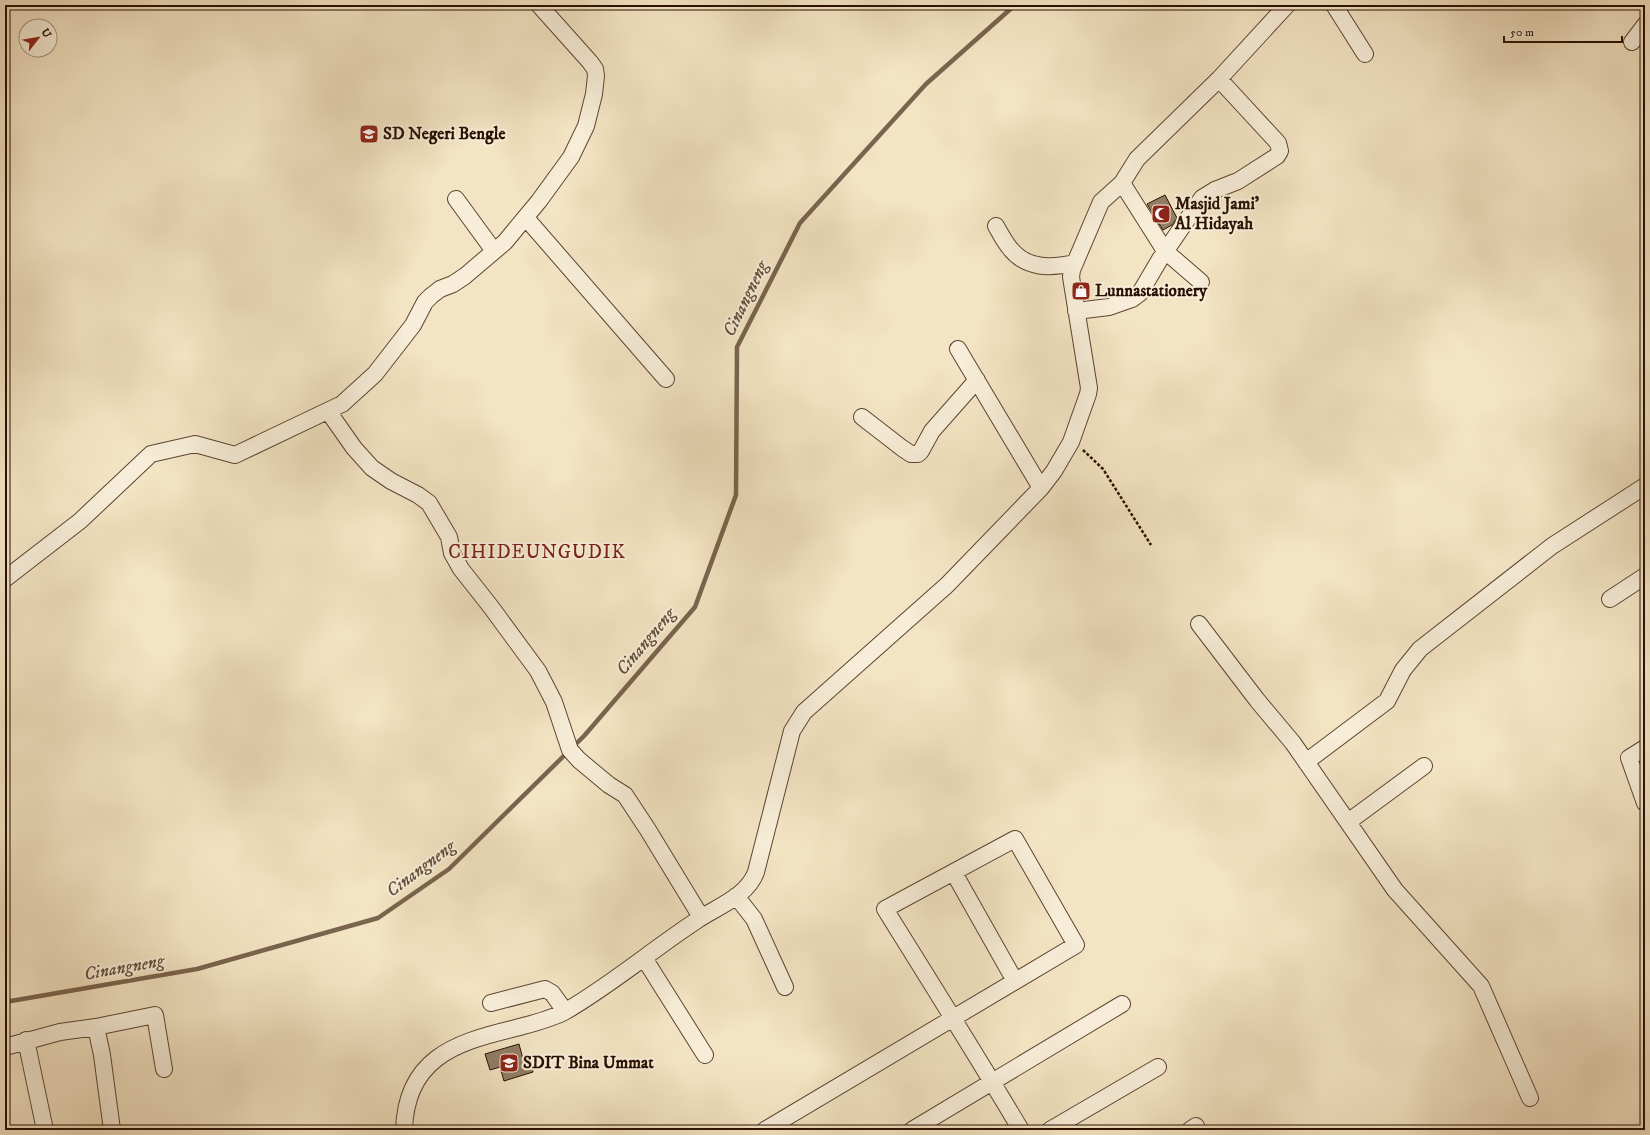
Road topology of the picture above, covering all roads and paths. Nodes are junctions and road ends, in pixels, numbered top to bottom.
1 (539, 5) edge
2 (1287, 5) edge
3 (1334, 5) edge
4 (1645, 25) edge
5 (1632, 42) dead end
6 (1365, 54) dead end
7 (1219, 79) junction
8 (1122, 183) junction
9 (456, 199) dead end
10 (526, 218) junction
11 (996, 226) dead end
12 (494, 251) junction
13 (1165, 251) junction
14 (1075, 263) junction
15 (1201, 282) dead end
16 (1076, 311) junction
17 (958, 349) dead end
18 (666, 379) dead end
19 (977, 380) junction
20 (328, 411) junction
21 (862, 418) dead end
22 (1071, 442) junction
23 (1645, 486) edge
24 (1041, 488) junction
25 (1151, 545) dead end
26 (1645, 576) edge
27 (5, 579) edge
28 (1610, 599) dead end
29 (1199, 624) dead end
30 (1645, 748) edge
31 (1306, 762) junction
32 (1424, 766) dead end
33 (1645, 803) edge
34 (1348, 822) junction
35 (954, 873) junction
36 (736, 896) junction
37 (701, 917) junction
38 (644, 958) junction
39 (1015, 981) junction
40 (785, 987) dead end
41 (491, 1003) dead end
42 (1122, 1004) dead end
43 (565, 1012) junction
44 (952, 1018) junction
45 (96, 1028) junction
46 (26, 1040) junction
47 (5, 1047) edge
48 (705, 1055) dead end
49 (1158, 1067) dead end
50 (164, 1069) dead end
51 (992, 1082) junction
52 (1530, 1098) dead end
53 (45, 1130) edge
54 (112, 1130) edge
55 (404, 1130) edge
56 (765, 1130) edge
57 (912, 1130) edge
58 (1021, 1130) edge
59 (1050, 1130) edge

1 - 10 street
2 - 7 street
3 - 6 street
4 - 5 street
7 - 8 street
7 - 13 street
8 - 13 street
8 - 14 street
9 - 12 street
10 - 12 street
10 - 18 street
11 - 14 street
12 - 20 street
13 - 15 street
13 - 16 street
14 - 16 street
16 - 22 street
17 - 19 street
19 - 21 street
19 - 24 street
20 - 27 street
20 - 37 street
22 - 24 street
22 - 25 path
23 - 31 street
24 - 36 street
26 - 28 street
29 - 31 street
30 - 33 street
31 - 34 street
32 - 34 street
34 - 52 street
35 - 39 street
35 - 39 street
35 - 44 street
36 - 37 street
36 - 40 street
37 - 38 street
38 - 43 street
38 - 48 street
39 - 44 street
41 - 43 street
42 - 51 street
43 - 55 street
44 - 51 street
44 - 56 street
45 - 46 street
45 - 50 street
45 - 54 street
46 - 47 street
46 - 53 street
49 - 59 street
51 - 57 street
51 - 58 street

